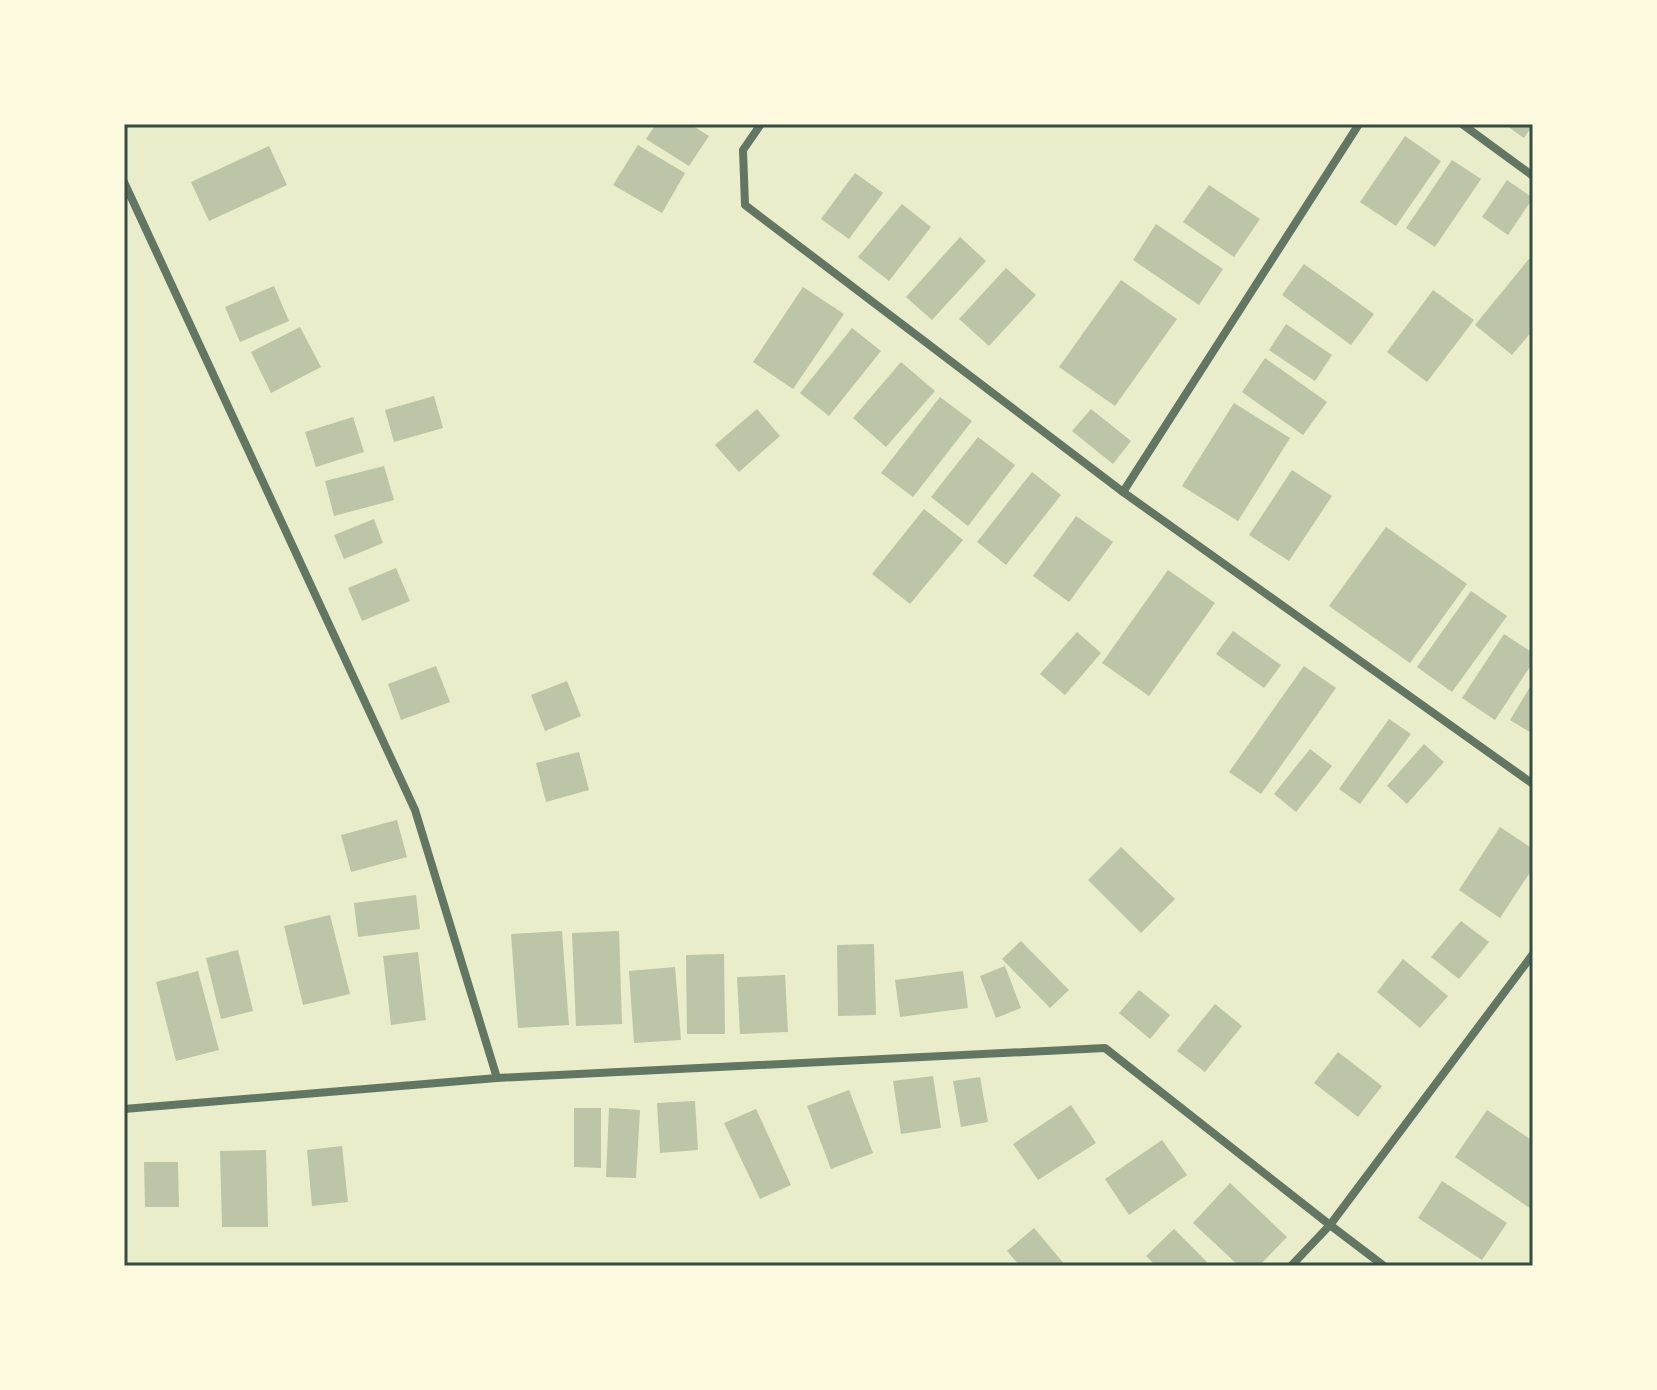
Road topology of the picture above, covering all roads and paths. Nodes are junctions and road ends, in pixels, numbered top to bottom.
1 (761, 124) edge
2 (1359, 124) edge
3 (1462, 124) edge
4 (1533, 176) edge
5 (124, 182) edge
6 (1123, 492) junction
7 (1533, 784) edge
8 (1533, 954) edge
9 (497, 1078) junction
10 (124, 1109) edge
11 (1330, 1225) junction
12 (1291, 1266) edge
13 (1384, 1266) edge

1 - 6 street
2 - 6 street
3 - 4 street
5 - 9 street
6 - 7 street
8 - 11 street
9 - 10 street
9 - 11 street
11 - 12 street
11 - 13 street

